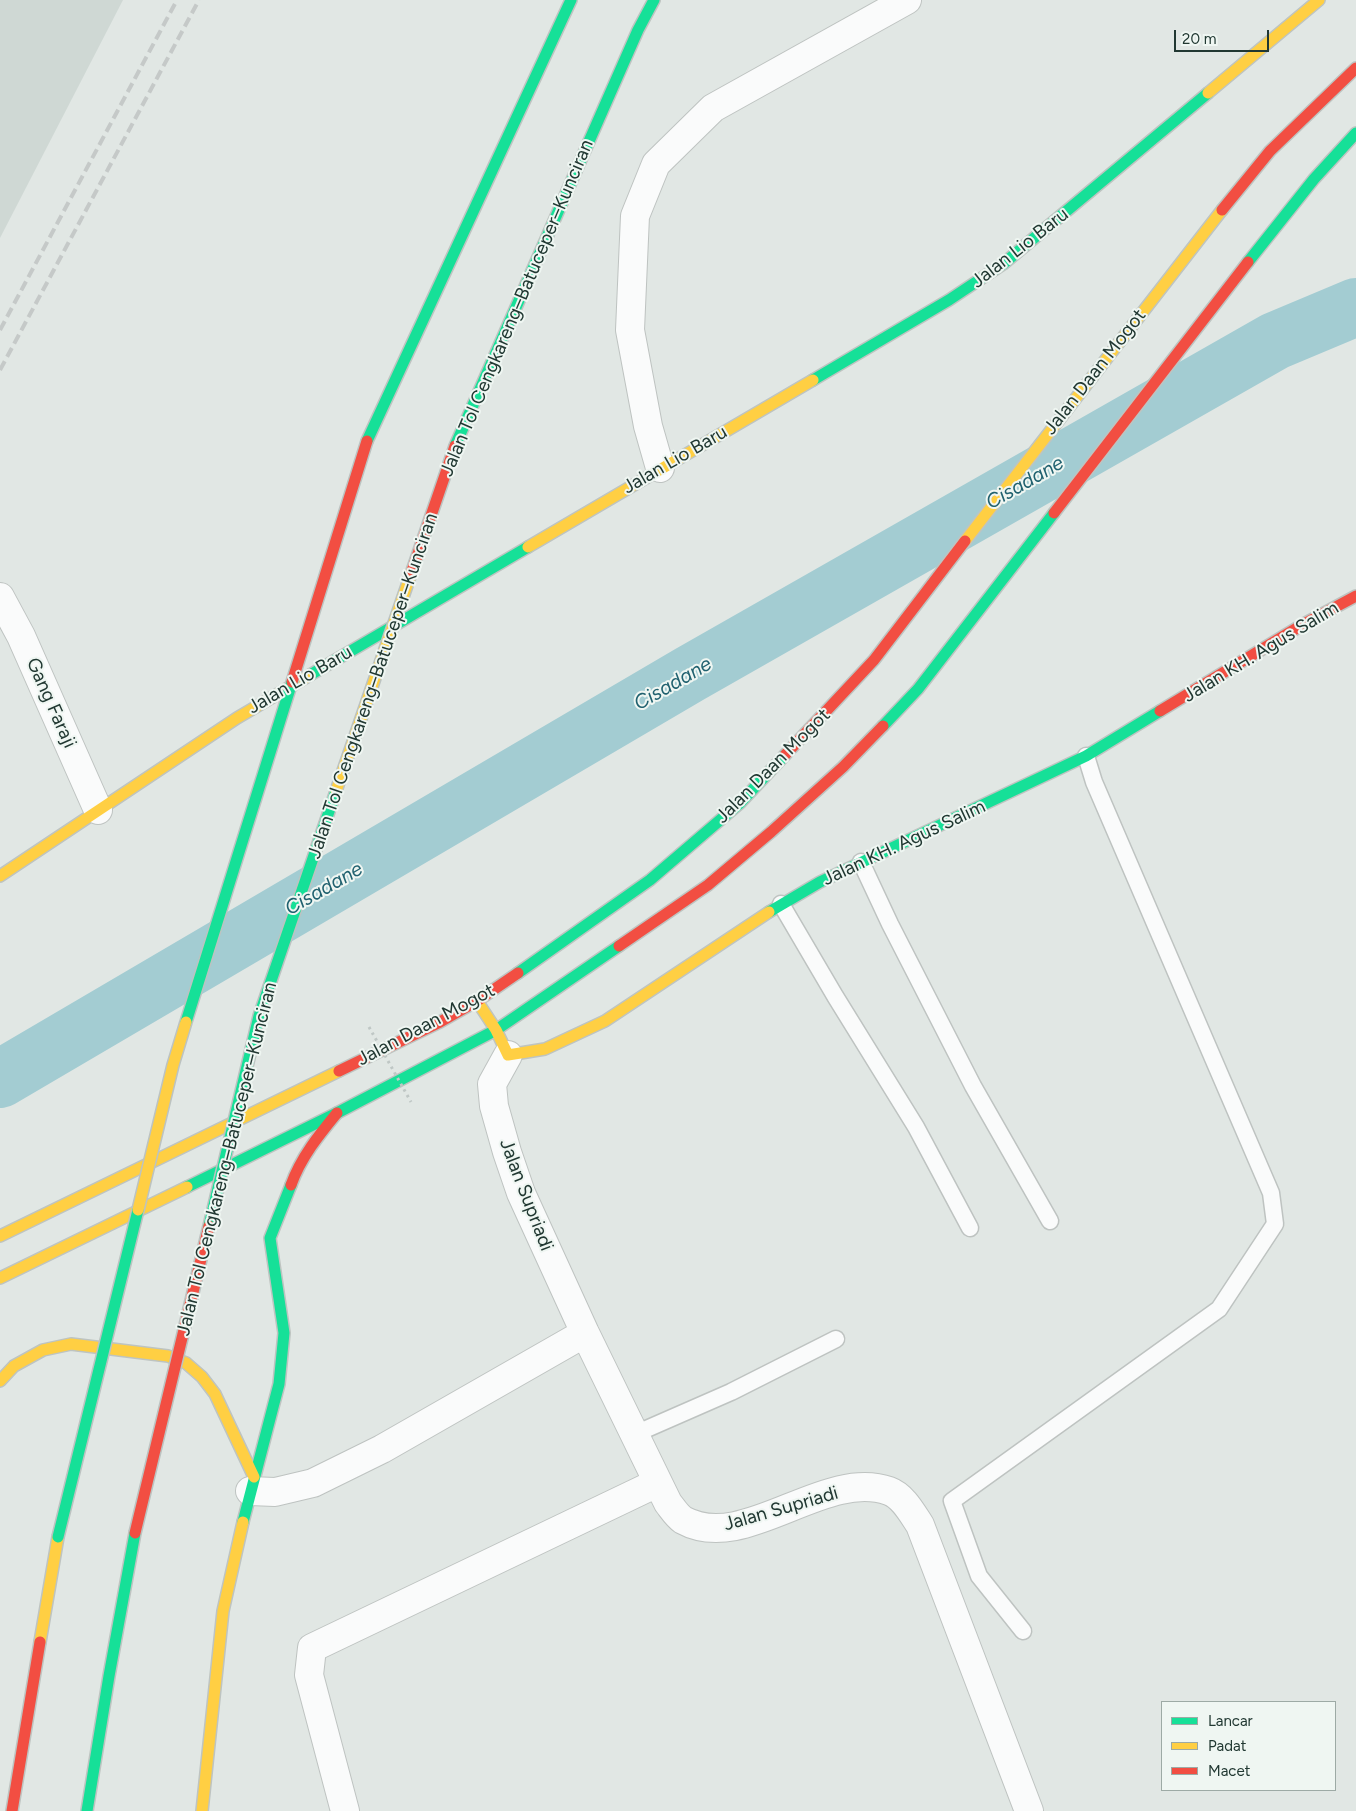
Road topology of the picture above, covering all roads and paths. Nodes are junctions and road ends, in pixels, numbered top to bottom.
1 (571, 0) edge
2 (654, 0) edge
3 (907, 0) edge
4 (1312, 2) edge
5 (1356, 68) edge
6 (1356, 133) edge
7 (660, 468) junction
8 (1356, 596) edge
9 (0, 597) edge
10 (1086, 756) junction
11 (98, 810) junction
12 (861, 862) junction
13 (0, 876) edge
14 (781, 904) junction
15 (477, 1001) junction
16 (369, 1027) dead end
17 (496, 1030) junction
18 (508, 1055) junction
19 (411, 1102) dead end
20 (337, 1113) junction
21 (1050, 1221) dead end
22 (970, 1228) dead end
23 (0, 1236) edge
24 (0, 1278) edge
25 (585, 1333) junction
26 (836, 1339) dead end
27 (0, 1381) edge
28 (635, 1434) junction
29 (657, 1483) junction
30 (260, 1487) junction
31 (1023, 1631) dead end
32 (12, 1811) edge
33 (88, 1811) edge
34 (202, 1811) edge
35 (345, 1811) edge
36 (1029, 1811) edge

1 - 32 main road, bridge
2 - 33 main road, Jalan Tol Cengkareng–Batuceper–Kunciran, bridge
3 - 7 street
4 - 7 main road, Jalan Lio Baru
5 - 15 main road, Jalan Daan Mogot
6 - 17 main road, Jalan Daan Mogot
7 - 11 main road, Jalan Lio Baru
8 - 10 main road, Jalan KH. Agus Salim
9 - 11 street, Gang Faraji
10 - 12 main road, Jalan KH. Agus Salim
10 - 31 lane
11 - 13 main road, Jalan Lio Baru
12 - 14 main road, Jalan KH. Agus Salim
12 - 21 lane
14 - 18 main road, Jalan KH. Agus Salim
14 - 22 lane
15 - 17 main road
15 - 23 main road, Jalan Daan Mogot
16 - 19 path, bridge
17 - 18 main road
17 - 20 main road, Jalan Daan Mogot
18 - 25 street, Jalan Supriadi
20 - 24 main road, Jalan Daan Mogot
20 - 30 main road
25 - 28 street, Jalan Supriadi
25 - 30 street
26 - 28 lane
27 - 30 main road
28 - 29 street, Jalan Supriadi
29 - 35 street
29 - 36 street, Jalan Supriadi
30 - 34 main road

